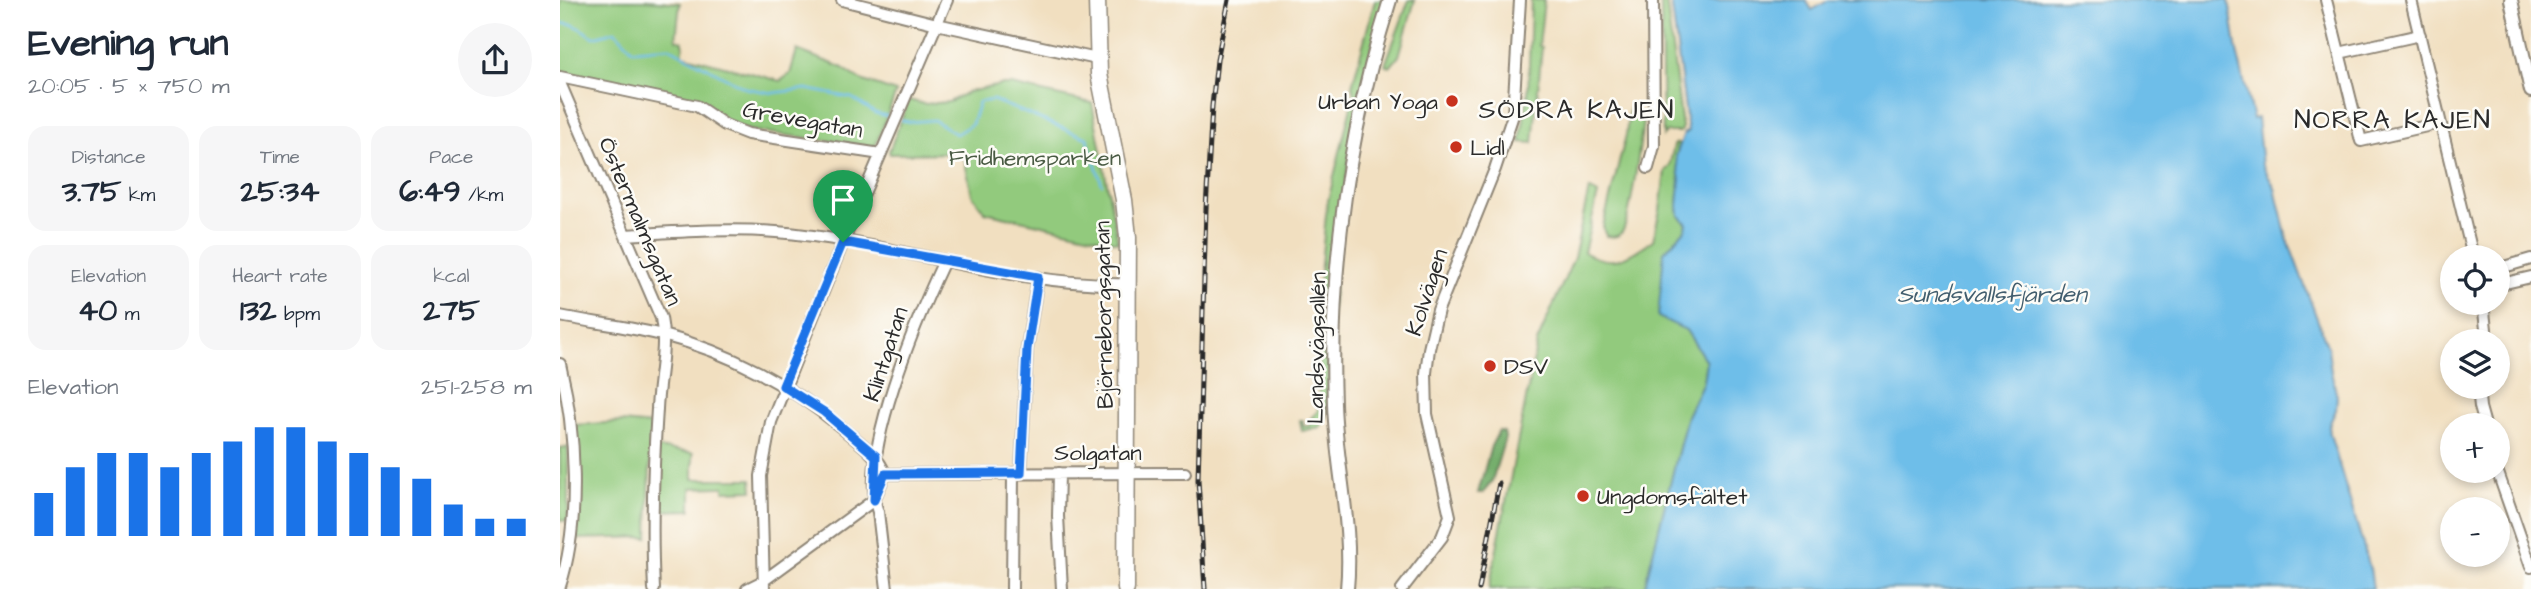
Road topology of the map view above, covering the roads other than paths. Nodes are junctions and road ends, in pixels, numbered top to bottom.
1 (842, 0) edge
2 (947, 0) edge
3 (1097, 0) edge
4 (1390, 0) edge
5 (1396, 0) edge
6 (1520, 0) edge
7 (1653, 0) edge
8 (2326, 0) edge
9 (2411, 0) edge
10 (2514, 0) edge
11 (936, 23) junction
12 (2420, 35) junction
13 (2339, 53) junction
14 (2531, 56) edge
15 (1097, 60) junction
16 (560, 77) edge
17 (560, 83) edge
18 (2531, 91) edge
19 (1361, 109) junction
20 (2441, 122) junction
21 (881, 154) junction
22 (1648, 168) dead end
23 (626, 235) junction
24 (843, 242) junction
25 (2470, 245) edge
26 (2531, 259) edge
27 (944, 261) junction
28 (2510, 265) edge
29 (1038, 277) junction
30 (2531, 277) edge
31 (2510, 282) edge
32 (1129, 284) junction
33 (560, 316) edge
34 (664, 335) junction
35 (560, 364) edge
36 (783, 386) junction
37 (876, 456) junction
38 (1017, 473) junction
39 (1059, 473) junction
40 (1127, 473) junction
41 (1185, 473) dead end
42 (885, 474) junction
43 (2502, 483) edge
44 (874, 500) junction
45 (2531, 567) edge
46 (764, 585) edge
47 (560, 586) edge
48 (654, 589) edge
49 (747, 589) edge
50 (887, 589) edge
51 (1012, 589) edge
52 (1062, 589) edge
53 (1126, 589) edge
54 (1347, 589) edge
55 (1402, 589) edge

1 - 11 street
2 - 11 street
3 - 15 highway, Björneborgsgatan
4 - 19 main road, Landsvägsallén
5 - 19 main road, Landsvägsallén
6 - 55 street, Kolvägen
7 - 22 street
8 - 13 street
9 - 12 street
10 - 14 main road
10 - 18 main road
11 - 15 street
11 - 21 street
12 - 13 street
12 - 20 street
13 - 20 street
15 - 32 highway, Björneborgsgatan
16 - 21 street, Grevegatan
17 - 23 street, Östermalmsgatan
19 - 54 main road, Landsvägsallén
20 - 25 street
21 - 24 street
23 - 24 street
23 - 34 street, Östermalmsgatan
24 - 27 street
24 - 36 street
26 - 28 street
27 - 29 street
27 - 37 street, Klintgatan
29 - 32 street
29 - 38 street
30 - 31 street
32 - 40 highway, Björneborgsgatan
33 - 34 street
34 - 36 street
34 - 48 street, Östermalmsgatan
35 - 47 street
36 - 37 street
36 - 46 street
37 - 42 street
37 - 44 street, Klintgatan
38 - 39 street, Solgatan
38 - 42 street, Solgatan
38 - 51 street
39 - 40 street, Solgatan
39 - 52 street
40 - 41 street, Solgatan
40 - 53 highway, Björneborgsgatan
42 - 44 street
43 - 45 street
44 - 46 street
44 - 50 street, Klintgatan
46 - 49 street

